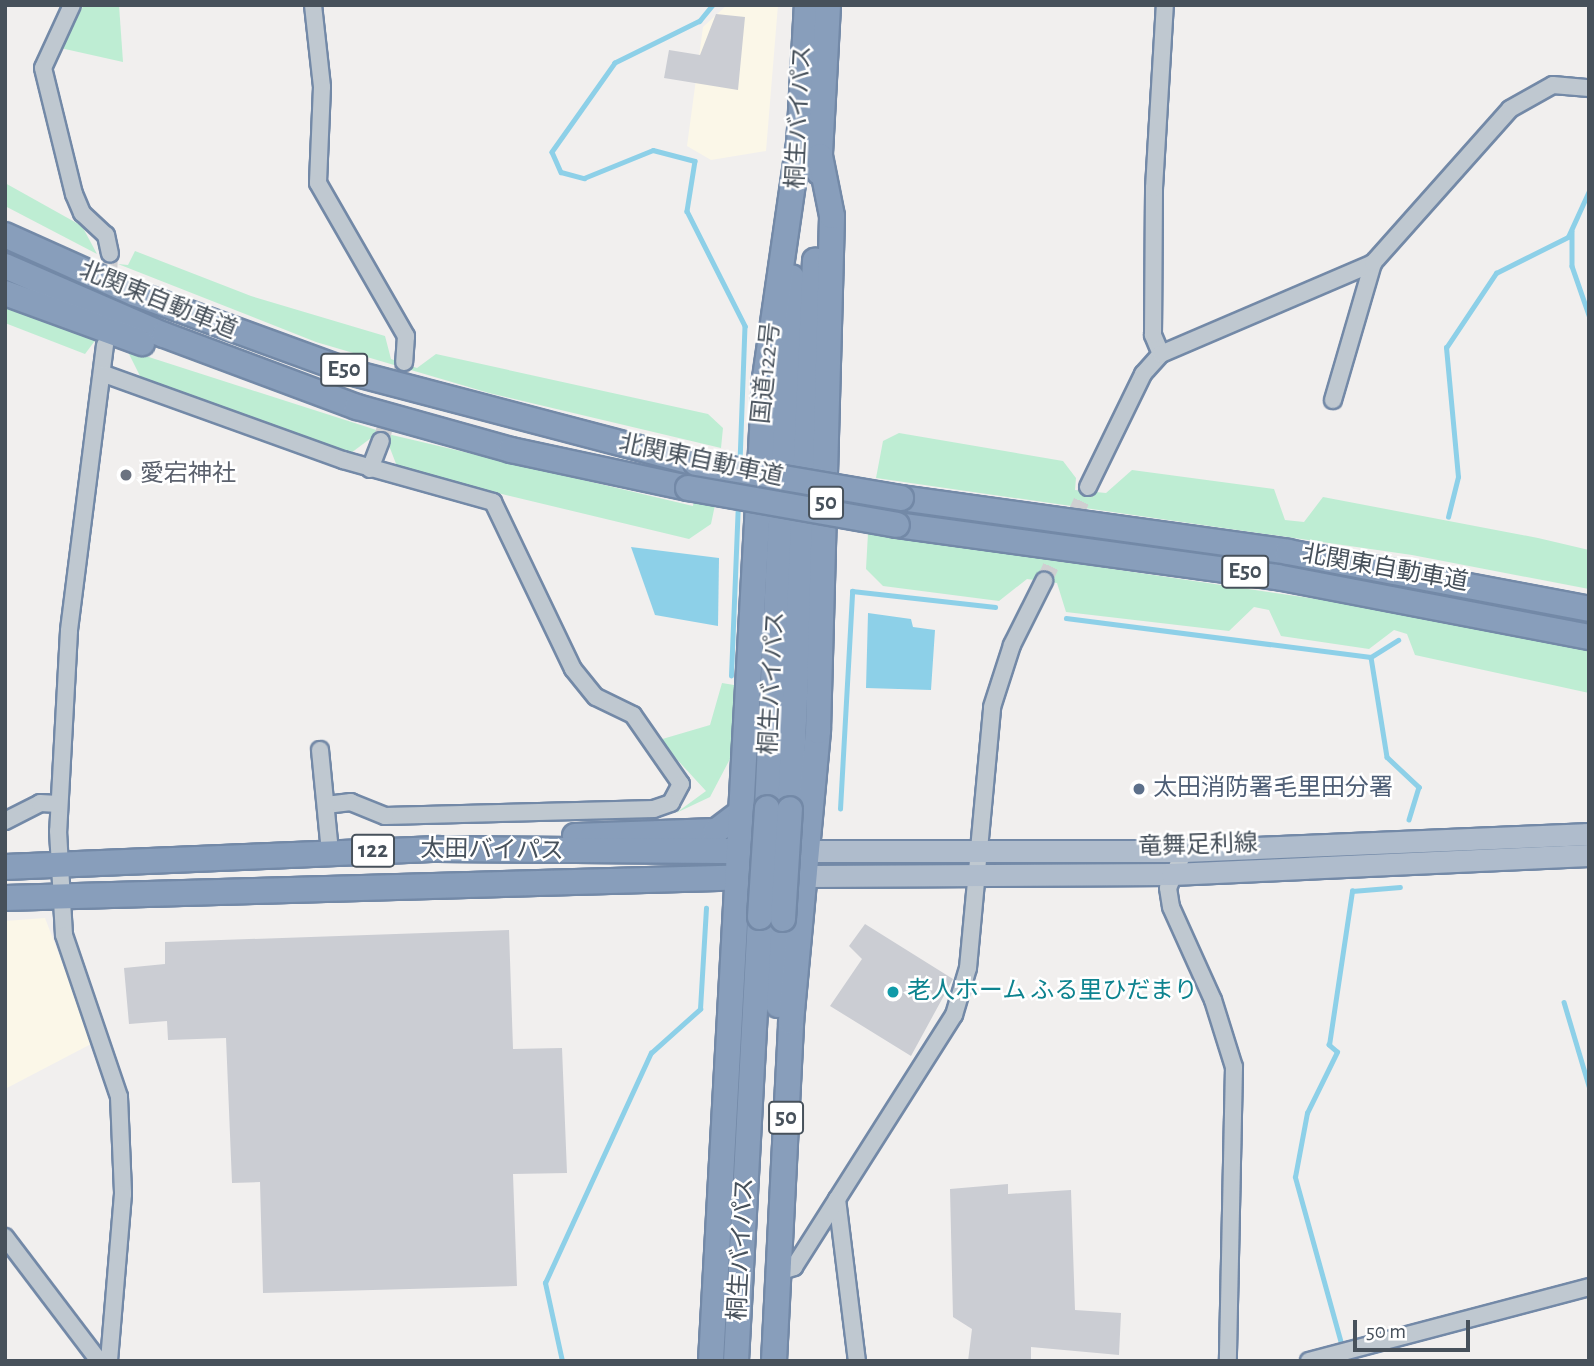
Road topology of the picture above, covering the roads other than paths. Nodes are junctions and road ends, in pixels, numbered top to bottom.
1 (72, 5) edge
2 (313, 5) edge
3 (807, 5) edge
4 (828, 5) edge
5 (1165, 5) edge
6 (1589, 88) edge
7 (809, 152) junction
8 (5, 235) edge
9 (110, 254) tunnel mouth
10 (1373, 263) junction
11 (5, 266) edge
12 (5, 293) edge
13 (105, 345) dead end
14 (1161, 354) junction
15 (404, 362) tunnel mouth
16 (104, 374) junction
17 (1333, 400) dead end
18 (357, 407) junction
19 (381, 441) tunnel mouth
20 (370, 469) junction
21 (1088, 487) tunnel mouth
22 (1044, 581) tunnel mouth
23 (1589, 609) edge
24 (1589, 637) edge
25 (320, 750) dead end
26 (58, 804) junction
27 (328, 805) junction
28 (767, 809) junction
29 (5, 821) edge
30 (1589, 834) edge
31 (438, 849) junction
32 (741, 851) junction
33 (811, 851) junction
34 (977, 851) junction
35 (1184, 851) junction
36 (5, 852) edge
37 (330, 852) junction
38 (1589, 855) edge
39 (60, 862) junction
40 (5, 867) edge
41 (1172, 874) junction
42 (976, 875) junction
43 (809, 876) junction
44 (740, 877) junction
45 (60, 894) junction
46 (5, 898) edge
47 (771, 918) junction
48 (837, 1199) junction
49 (5, 1237) edge
50 (778, 1272) junction
51 (1589, 1287) edge
52 (99, 1361) edge
53 (109, 1361) edge
54 (711, 1361) edge
55 (736, 1361) edge
56 (758, 1361) edge
57 (774, 1361) edge
58 (857, 1361) edge
59 (1228, 1361) edge
60 (1309, 1361) edge

1 - 9 street
2 - 15 street
3 - 7 highway, 桐生バイパス / 50
4 - 7 highway, 桐生バイパス / 50
5 - 14 street
6 - 10 street
7 - 28 highway, 桐生バイパス / 50
7 - 28 highway, 国道122号 / 50
7 - 33 highway, 50
8 - 23 highway, 北関東自動車道 / E50, bridge
10 - 14 street
10 - 17 street
11 - 18 highway, 北関東自動車道 / E50
12 - 18 highway
13 - 16 street
14 - 21 street
16 - 20 street
16 - 26 street
18 - 24 highway, 北関東自動車道 / E50, bridge
19 - 20 street
20 - 27 street
22 - 34 street
25 - 27 street
26 - 29 street
26 - 39 street
27 - 37 street
28 - 31 highway
28 - 32 highway, 国道122号 / 50
28 - 47 highway, 桐生バイパス / 50, bridge
30 - 35 main road, 竜舞足利線
31 - 32 highway, 太田バイパス / 122
31 - 37 highway, 太田バイパス / 122
32 - 33 highway, 太田バイパス / 122
32 - 44 highway, 国道122号
33 - 34 main road, 竜舞足利線
33 - 43 highway, 50
34 - 35 main road, 竜舞足利線
34 - 42 street
35 - 41 street
36 - 39 highway
37 - 39 highway, 太田バイパス / 122
38 - 41 main road, 竜舞足利線
39 - 40 highway, 太田バイパス / 122
39 - 45 street
41 - 42 main road, 竜舞足利線
41 - 59 street
42 - 43 main road, 竜舞足利線
42 - 48 street
43 - 44 highway, 太田バイパス / 122
43 - 50 highway, 50
44 - 45 highway, 太田バイパス / 122
44 - 54 highway, 国道122号
45 - 46 highway, 太田バイパス / 122
45 - 53 street
47 - 55 highway, 桐生バイパス / 50
47 - 56 highway, 桐生バイパス / 50
48 - 50 street
48 - 58 street
49 - 52 street
50 - 57 highway, 50
51 - 60 street

